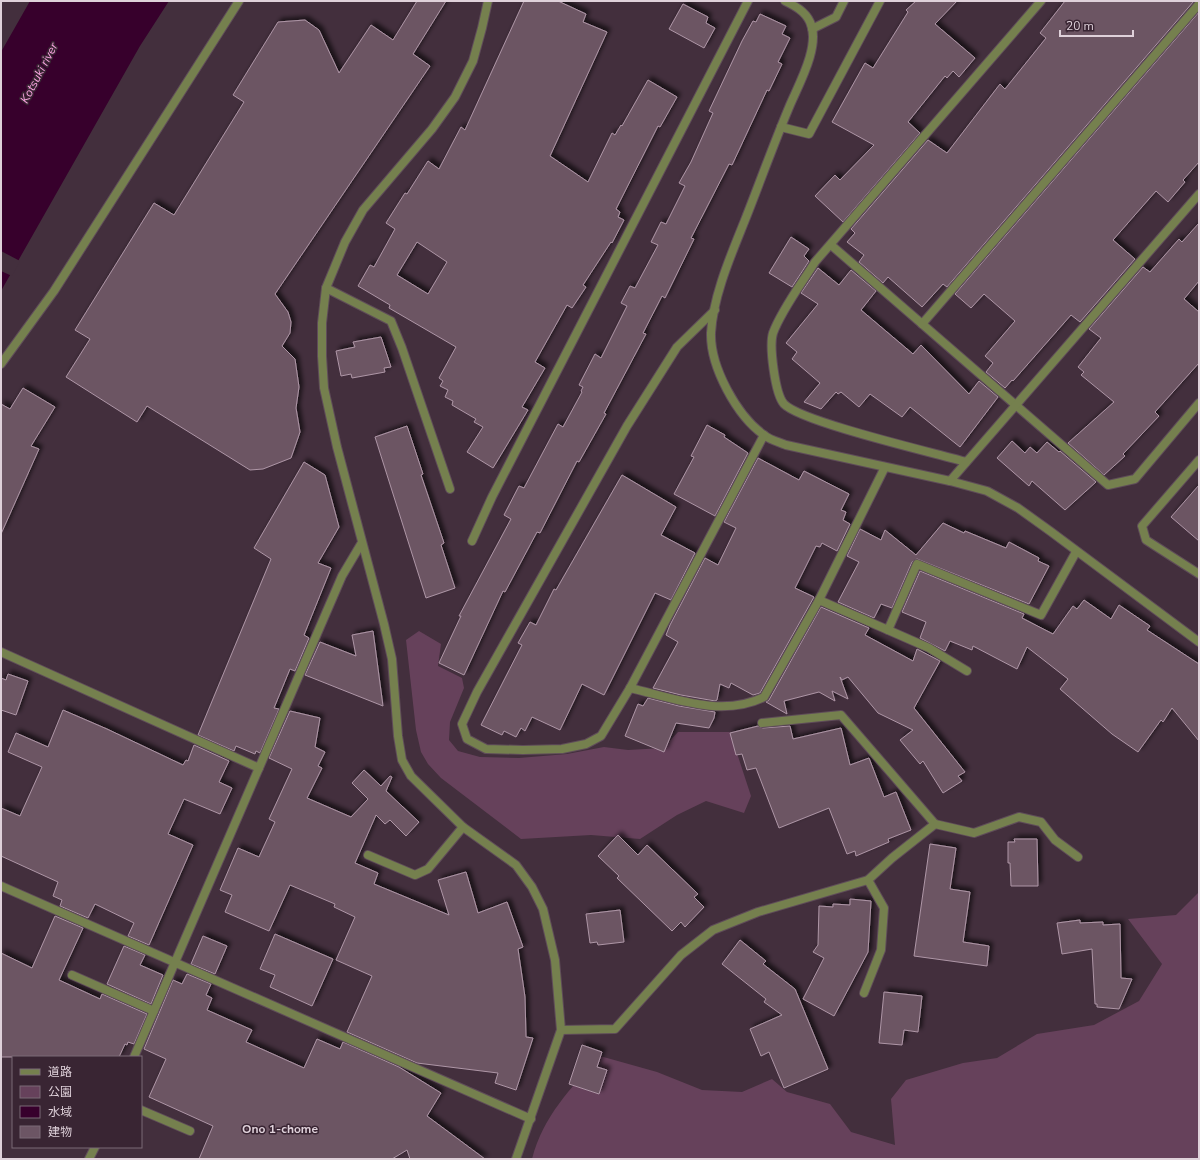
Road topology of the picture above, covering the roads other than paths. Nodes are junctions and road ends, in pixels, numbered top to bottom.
1 (239, 1) edge
2 (488, 1) edge
3 (748, 1) edge
4 (785, 1) edge
5 (844, 1) edge
6 (880, 1) edge
7 (1041, 1) edge
8 (1199, 4) edge
9 (812, 29) junction
10 (781, 127) junction
11 (1199, 194) edge
12 (831, 245) junction
13 (326, 288) junction
14 (716, 310) junction
15 (922, 324) junction
16 (1, 364) edge
17 (1199, 403) edge
18 (1017, 406) junction
19 (764, 436) junction
20 (1199, 460) edge
21 (966, 462) junction
22 (885, 467) junction
23 (950, 481) junction
24 (450, 488) dead end
25 (472, 541) dead end
26 (361, 544) junction
27 (1076, 552) junction
28 (1199, 574) edge
29 (819, 600) junction
30 (888, 630) junction
31 (1199, 642) edge
32 (1, 652) edge
33 (967, 671) dead end
34 (630, 688) junction
35 (762, 723) dead end
36 (259, 768) junction
37 (935, 824) junction
38 (463, 827) junction
39 (368, 855) dead end
40 (1078, 857) dead end
41 (868, 880) junction
42 (1, 886) edge
43 (175, 962) junction
44 (72, 975) dead end
45 (864, 993) dead end
46 (154, 1011) junction
47 (561, 1030) junction
48 (134, 1056) edge
49 (142, 1110) edge
50 (531, 1119) junction
51 (190, 1131) dead end
52 (94, 1148) edge
53 (89, 1159) edge
54 (516, 1159) edge

1 - 16 street
2 - 13 street
3 - 25 street
4 - 9 street
5 - 9 street
6 - 10 street
7 - 12 street
8 - 15 street
9 - 10 street
10 - 14 street
11 - 18 street
12 - 15 street
12 - 21 street
13 - 24 street
13 - 26 street
14 - 19 street
14 - 34 street
15 - 18 street
17 - 18 street
18 - 21 street
19 - 22 street
19 - 34 street
20 - 28 street
21 - 23 street
22 - 23 street
22 - 29 street
23 - 27 street
26 - 36 street
26 - 38 street
27 - 30 street
27 - 31 street
29 - 30 street
29 - 34 street
30 - 33 street
32 - 36 street
35 - 37 street
36 - 43 street
37 - 40 street
37 - 41 street
38 - 39 street
38 - 47 street
41 - 45 street
41 - 47 street
42 - 43 street
43 - 46 street
43 - 50 street
44 - 46 street
46 - 48 street
47 - 50 street
49 - 51 street
50 - 54 street
52 - 53 street

